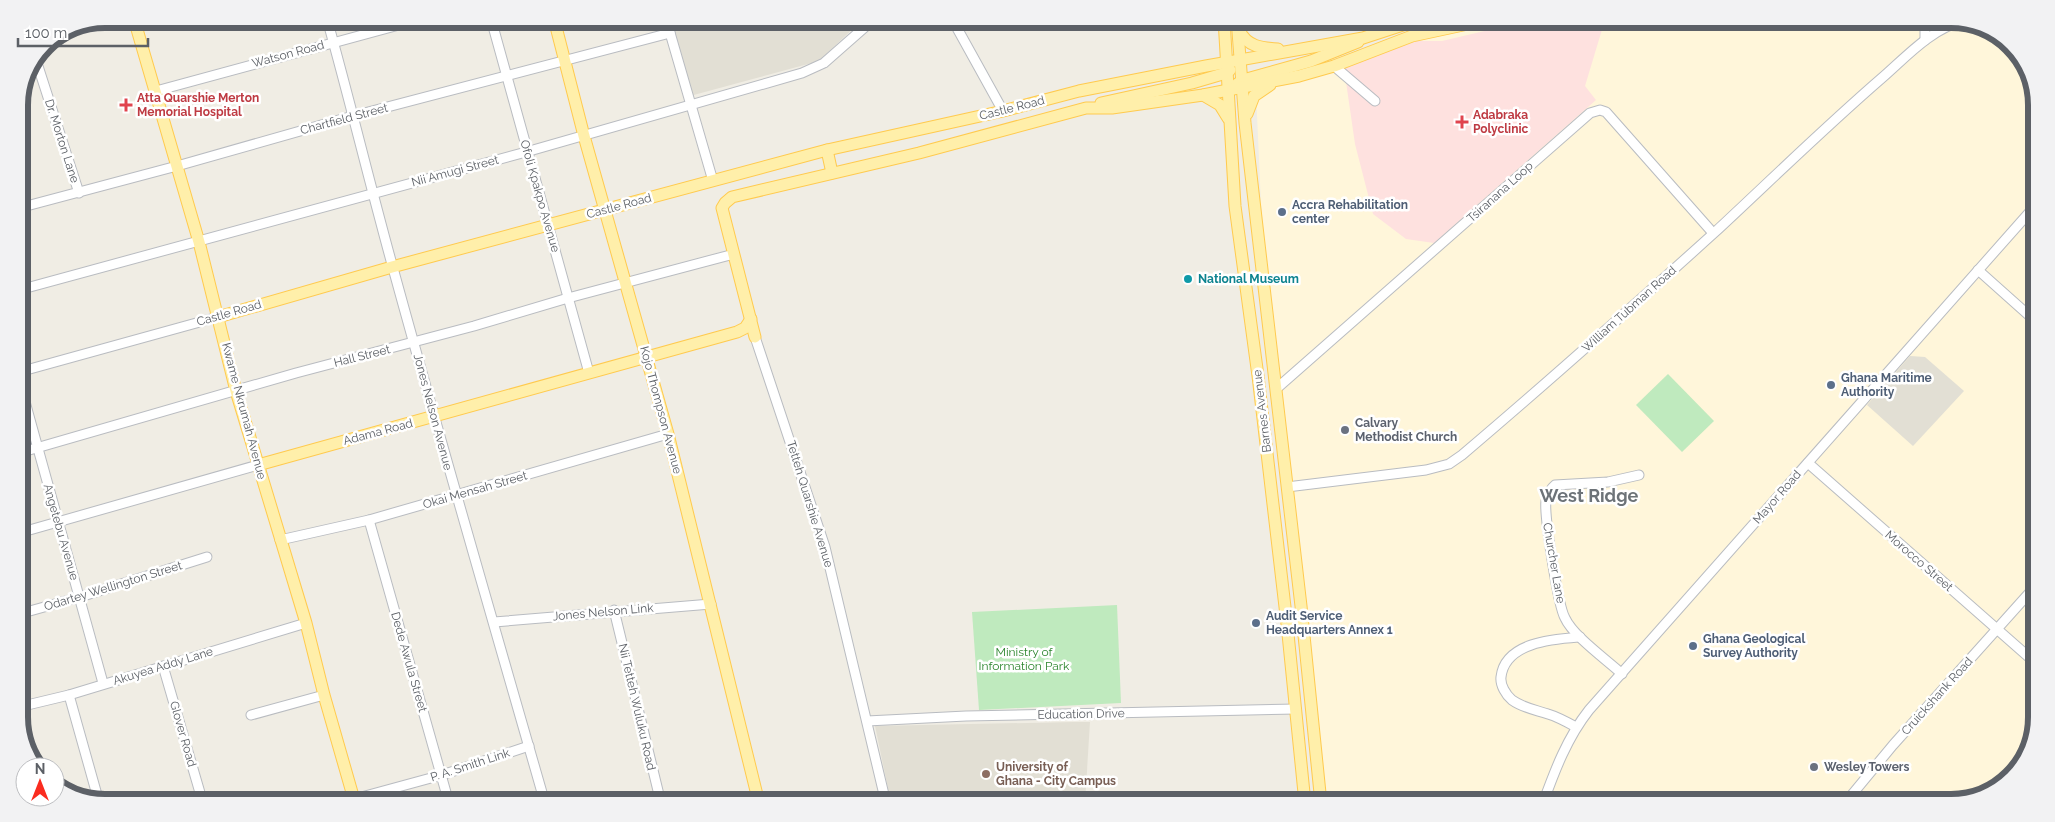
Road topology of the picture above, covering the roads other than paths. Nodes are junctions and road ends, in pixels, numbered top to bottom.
1 (137, 28) edge
2 (330, 28) edge
3 (388, 28) edge
4 (493, 28) edge
5 (556, 28) edge
6 (669, 28) edge
7 (864, 28) edge
8 (957, 28) edge
9 (1224, 28) edge
10 (1237, 28) edge
11 (1239, 28) edge
12 (1394, 28) edge
13 (1449, 28) edge
14 (1925, 28) edge
15 (1943, 28) edge
16 (670, 33) junction
17 (1224, 33) junction
18 (1363, 38) junction
19 (1925, 40) junction
20 (334, 43) junction
21 (1290, 50) junction
22 (1240, 60) junction
23 (564, 61) junction
24 (38, 66) edge
25 (1206, 66) junction
26 (1334, 66) junction
27 (1227, 68) junction
28 (506, 75) junction
29 (1280, 80) junction
30 (1241, 84) junction
31 (156, 91) junction
32 (1227, 91) junction
33 (1203, 95) junction
34 (1375, 102) dead end
35 (691, 104) junction
36 (1086, 108) junction
37 (1003, 111) junction
38 (353, 116) junction
39 (1229, 119) junction
40 (1245, 123) junction
41 (584, 136) junction
42 (827, 150) junction
43 (526, 152) junction
44 (177, 166) junction
45 (832, 173) junction
46 (712, 180) junction
47 (78, 193) junction
48 (374, 193) junction
49 (28, 206) edge
50 (722, 208) joint
51 (606, 210) junction
52 (2027, 215) edge
53 (549, 226) junction
54 (1713, 233) junction
55 (199, 242) junction
56 (734, 254) junction
57 (392, 267) junction
58 (1978, 270) junction
59 (626, 283) junction
60 (28, 288) edge
61 (568, 298) junction
62 (2027, 314) edge
63 (218, 317) junction
64 (751, 319) junction
65 (737, 332) junction
66 (755, 337) junction
67 (414, 342) junction
68 (647, 357) junction
69 (28, 370) edge
70 (589, 373) junction
71 (1276, 389) junction
72 (236, 391) junction
73 (28, 412) edge
74 (435, 416) junction
75 (668, 434) junction
76 (38, 448) junction
77 (28, 451) edge
78 (1808, 463) junction
79 (258, 465) junction
80 (1639, 475) dead end
81 (1287, 487) junction
82 (456, 495) junction
83 (369, 520) junction
84 (58, 523) junction
85 (28, 531) edge
86 (280, 540) junction
87 (207, 557) dead end
88 (2028, 595) edge
89 (80, 597) junction
90 (711, 604) junction
91 (614, 610) junction
92 (28, 611) edge
93 (494, 622) junction
94 (306, 623) junction
95 (1997, 629) junction
96 (1580, 637) junction
97 (2028, 656) edge
98 (163, 666) junction
99 (1622, 674) junction
100 (103, 683) junction
101 (69, 695) junction
102 (324, 695) junction
103 (28, 705) edge
104 (1296, 709) junction
105 (251, 714) dead end
106 (867, 721) junction
107 (1576, 727) junction
108 (529, 746) junction
109 (442, 775) junction
110 (97, 794) edge
111 (200, 794) edge
112 (352, 794) edge
113 (378, 794) edge
114 (447, 794) edge
115 (542, 794) edge
116 (659, 794) edge
117 (757, 794) edge
118 (884, 794) edge
119 (1304, 794) edge
120 (1319, 794) edge
121 (1546, 794) edge
122 (1853, 794) edge

1 - 31 main road, Kwame Nkrumah Avenue
2 - 20 street, Jones Nelson Avenue
3 - 20 street, Watson Road
4 - 28 street, Ofoli Kpakpo Avenue
5 - 23 main road, Kojo Thompson Avenue
6 - 16 street
7 - 35 street, Nii Amugi Street
8 - 37 street
9 - 17 main road, Barnes Avenue
10 - 22 main road, Barnes Avenue
11 - 21 main road
12 - 18 main road, Castle Road
13 - 26 main road, Castle Road
14 - 19 street
15 - 19 street, William Tubman Road
16 - 23 street, Chartfield Street
16 - 35 street
17 - 25 main road
17 - 27 main road, Barnes Avenue
18 - 21 main road, Castle Road
18 - 30 main road
19 - 54 street, William Tubman Road
20 - 31 street, Watson Road
20 - 38 street, Jones Nelson Avenue
21 - 22 main road, Castle Road
22 - 27 main road, Castle Road
22 - 30 main road, Barnes Avenue
23 - 28 street, Chartfield Street
23 - 41 main road, Kojo Thompson Avenue
24 - 47 street, Dr. Morton Lane
25 - 27 main road, Castle Road
25 - 37 main road, Castle Road
26 - 29 main road, Castle Road
26 - 34 street
27 - 30 main road
27 - 32 main road, Barnes Avenue
27 - 36 main road
28 - 38 street, Chartfield Street
28 - 43 street, Ofoli Kpakpo Avenue
29 - 30 main road, Castle Road
29 - 40 main road
30 - 32 main road, Castle Road
30 - 40 main road, Barnes Avenue
31 - 44 main road, Kwame Nkrumah Avenue
32 - 33 main road, Castle Road
32 - 39 main road, Barnes Avenue
33 - 36 main road, Castle Road
33 - 39 main road
35 - 41 street, Nii Amugi Street
35 - 46 street
36 - 45 main road, Castle Road
37 - 42 main road, Castle Road
38 - 44 street, Chartfield Street
38 - 48 street, Jones Nelson Avenue
39 - 104 main road, Barnes Avenue
40 - 71 main road, Barnes Avenue
41 - 43 street, Nii Amugi Street
41 - 51 main road, Kojo Thompson Avenue
42 - 45 main road
42 - 46 main road, Castle Road
43 - 48 street, Nii Amugi Street
43 - 53 street, Ofoli Kpakpo Avenue
44 - 47 street, Chartfield Street
44 - 55 main road, Kwame Nkrumah Avenue
45 - 50 main road, Castle Road
46 - 51 main road, Castle Road
47 - 49 street, Chartfield Street
48 - 55 street, Nii Amugi Street
48 - 57 street, Jones Nelson Avenue
50 - 56 main road, Tetteh Quarshie Avenue
51 - 53 main road, Castle Road
51 - 59 main road, Kojo Thompson Avenue
52 - 58 street, Mayor Road
53 - 57 main road, Castle Road
53 - 61 street, Ofoli Kpakpo Avenue
54 - 71 street, Tsiranana Loop
54 - 81 street, William Tubman Road
55 - 60 street, Nii Amugi Street
55 - 63 main road, Kwame Nkrumah Avenue
56 - 59 street, Hall Street
56 - 64 main road, Tetteh Quarshie Avenue
57 - 63 main road, Castle Road
57 - 67 street, Jones Nelson Avenue
58 - 62 street
58 - 78 street, Mayor Road
59 - 61 street, Hall Street
59 - 68 main road, Kojo Thompson Avenue
61 - 67 street, Hall Street
61 - 70 street, Ofoli Kpakpo Avenue
63 - 69 street, Castle Road
63 - 72 main road, Kwame Nkrumah Avenue
64 - 65 main road, Adama Road
64 - 66 main road, Tetteh Quarshie Avenue
65 - 66 main road
65 - 68 main road, Adama Road
66 - 106 street, Tetteh Quarshie Avenue
67 - 72 street, Hall Street
67 - 74 street, Jones Nelson Avenue
68 - 70 main road, Adama Road
68 - 75 main road, Kojo Thompson Avenue
70 - 74 main road, Adama Road
71 - 81 main road, Barnes Avenue
72 - 76 street, Hall Street
72 - 79 main road, Kwame Nkrumah Avenue
73 - 76 street, Angetebu Avenue
74 - 79 main road, Adama Road
74 - 82 street, Jones Nelson Avenue
75 - 82 street, Okai Mensah Street
75 - 90 main road, Kojo Thompson Avenue
76 - 77 street, Hall Street
76 - 84 street, Angetebu Avenue
78 - 95 street, Morocco Street
78 - 99 street, Mayor Road
79 - 84 street, Adama Road
79 - 86 main road, Kwame Nkrumah Avenue
80 - 96 street, Churcher Lane
81 - 120 main road, Barnes Avenue
82 - 83 street, Okai Mensah Street
82 - 93 street, Jones Nelson Avenue
83 - 86 street, Okai Mensah Street
83 - 109 street, Dede Awula Street
84 - 85 street, Adama Road
84 - 89 street, Angetebu Avenue
86 - 94 main road, Kwame Nkrumah Avenue
87 - 89 street, Odartey Wellington Street
88 - 95 street, Cruickshank Road
89 - 92 street, Odartey Wellington Street
89 - 100 street, Angetebu Avenue
90 - 91 street, Jones Nelson Link
90 - 117 main road, Kojo Thompson Avenue
91 - 93 street, Jones Nelson Link
91 - 116 street, Nii Tetteh Wuluku Road
93 - 108 street, Jones Nelson Avenue
94 - 98 street, Akuyea Addy Lane
94 - 102 main road, Kwame Nkrumah Avenue
95 - 97 street, Morocco Street
95 - 122 street, Cruickshank Road
96 - 99 street, Churcher Lane
96 - 107 street
98 - 100 street, Akuyea Addy Lane
98 - 111 street, Glover Road
99 - 107 street, Mayor Road
100 - 101 street, Akuyea Addy Lane
101 - 103 street, Akuyea Addy Lane
101 - 110 street
102 - 105 street
102 - 112 main road, Kwame Nkrumah Avenue
104 - 106 street, Education Drive
104 - 119 main road, Barnes Avenue
106 - 118 street, Tetteh Quarshie Avenue
107 - 121 street, Mayor Road
108 - 109 street, P. A. Smith Link
108 - 115 street, Jones Nelson Avenue
109 - 113 street, P. A. Smith Link
109 - 114 street, Dede Awula Street

